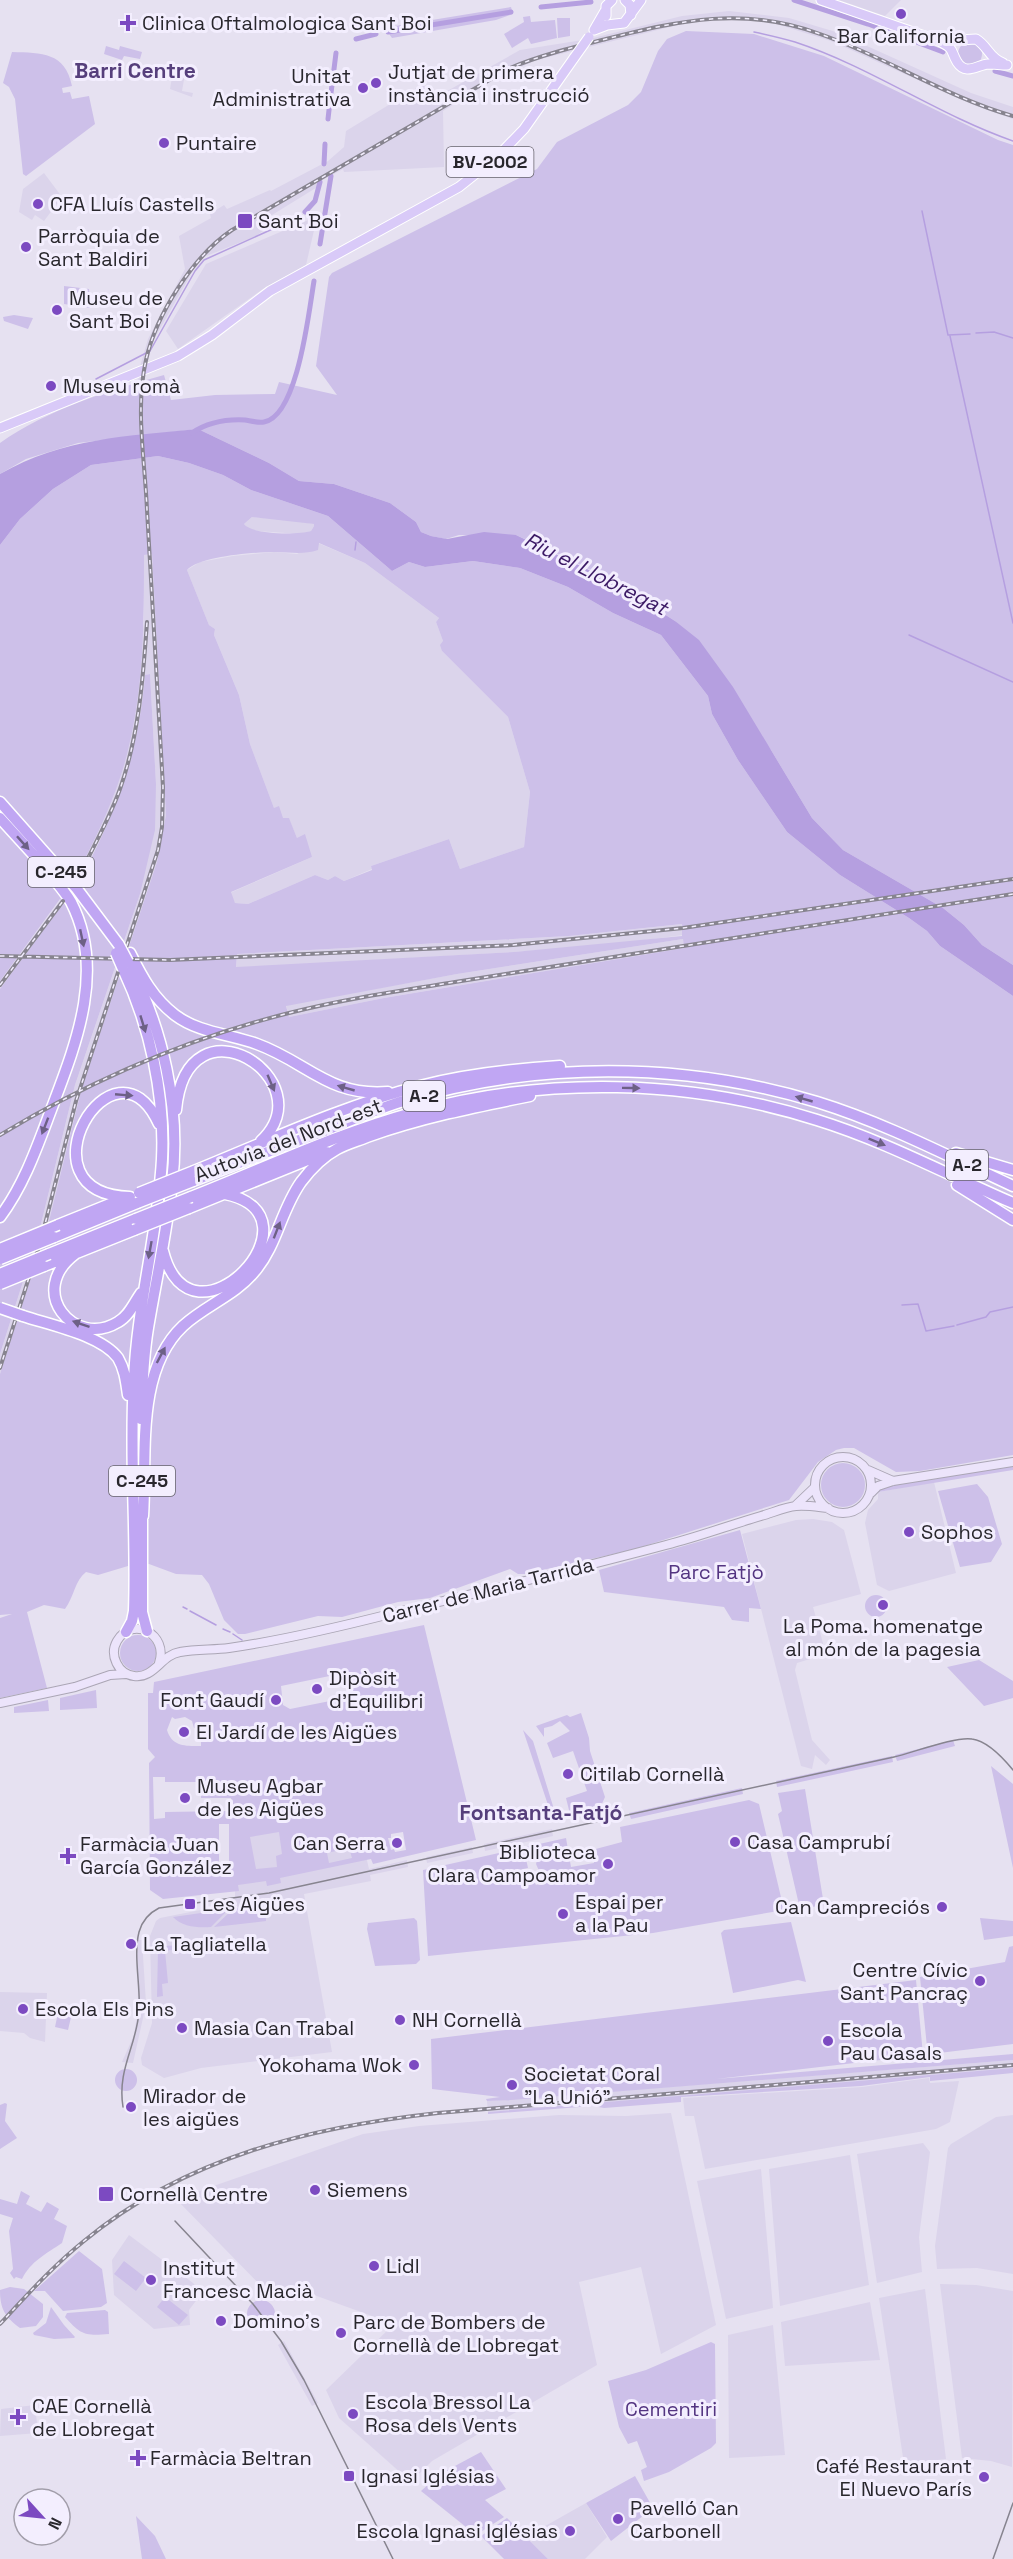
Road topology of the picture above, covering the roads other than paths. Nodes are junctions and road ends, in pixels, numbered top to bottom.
1 (612, 0) edge
2 (625, 0) edge
3 (641, 0) edge
4 (821, 0) edge
5 (605, 11) junction
6 (631, 15) junction
7 (614, 24) junction
8 (591, 33) junction
9 (962, 40) junction
10 (939, 41) junction
11 (986, 51) junction
12 (955, 53) junction
13 (980, 66) junction
14 (1010, 66) edge
15 (0, 428) edge
16 (0, 801) edge
17 (0, 818) edge
18 (46, 869) junction
19 (119, 945) junction
20 (127, 961) junction
21 (644, 1071) junction
22 (572, 1087) junction
23 (404, 1091) junction
24 (161, 1129) junction
25 (174, 1131) junction
26 (921, 1143) junction
27 (255, 1146) junction
28 (336, 1149) junction
29 (911, 1157) junction
30 (214, 1168) junction
31 (1013, 1170) edge
32 (1013, 1186) edge
33 (222, 1192) junction
34 (135, 1198) junction
35 (1013, 1203) edge
36 (191, 1204) junction
37 (0, 1217) edge
38 (1013, 1220) edge
39 (135, 1224) junction
40 (162, 1248) junction
41 (0, 1249) edge
42 (75, 1254) junction
43 (0, 1258) edge
44 (0, 1274) edge
45 (246, 1276) junction
46 (0, 1284) edge
47 (234, 1286) junction
48 (143, 1291) junction
49 (0, 1308) edge
50 (132, 1423) junction
51 (1013, 1462) edge
52 (868, 1470) junction
53 (893, 1481) junction
54 (815, 1487) junction
55 (871, 1492) junction
56 (795, 1506) junction
57 (828, 1508) junction
58 (142, 1516) junction
59 (147, 1631) junction
60 (126, 1632) junction
61 (160, 1645) junction
62 (176, 1653) junction
63 (115, 1658) junction
64 (159, 1663) junction
65 (126, 1674) junction
66 (99, 1679) junction
67 (0, 1703) edge

1 - 5 main road
2 - 6 main road
3 - 6 main road
4 - 10 main road
5 - 7 main road
5 - 8 main road, BV-2002
6 - 7 main road
7 - 8 main road
8 - 15 main road, BV-2002, bridge
9 - 10 main road
9 - 11 main road
9 - 12 main road
10 - 12 main road
11 - 13 main road
11 - 14 main road
12 - 13 main road
13 - 14 main road
16 - 19 highway, C-245
17 -> 18 highway, C-245
18 - 19 highway, C-245
18 -> 37 highway
19 - 20 highway, C-245, bridge
19 - 20 highway
23 -> 20 highway
20 -> 24 highway, C-245
20 - 25 highway, C-245
21 - 23 highway
26 -> 21 highway, Autovia del Nord-est / A-2
21 - 30 highway, Autovia del Nord-est / A-2
22 - 28 highway
22 -> 29 highway, Autovia del Nord-est / A-2
22 - 33 highway, Autovia del Nord-est / A-2
23 - 27 highway
34 -> 24 highway
24 -> 48 highway, C-245
25 -> 27 highway
25 - 40 highway, C-245
26 - 31 highway
26 - 32 highway, Autovia del Nord-est / A-2
27 - 30 highway
28 - 33 highway
45 -> 28 highway
29 - 35 highway, Autovia del Nord-est / A-2
29 - 38 highway
30 - 34 highway, Autovia del Nord-est, bridge
33 - 36 highway
33 - 36 highway, Autovia del Nord-est / A-2
33 - 45 highway
34 - 41 highway, bridge
34 - 43 highway, Autovia del Nord-est, bridge
36 - 39 highway, Autovia del Nord-est / A-2, bridge
39 - 42 highway
39 - 44 highway, Autovia del Nord-est / A-2, bridge
40 - 47 highway
40 - 58 highway, C-245
42 - 46 highway, bridge
48 -> 42 highway
45 - 47 highway
58 -> 47 highway
48 - 50 highway, C-245
49 - 50 highway, bridge
50 - 60 highway, C-245
51 - 53 main road
52 - 53 main road
52 - 54 main road
52 - 55 main road
53 - 55 main road
54 - 56 main road, Carrer de Maria Tarrida
54 - 57 main road
55 - 57 main road
56 - 57 main road, Carrer de Maria Tarrida
56 - 62 main road, Carrer de Maria Tarrida
58 - 59 highway, C-245
59 - 60 main road
59 - 61 main road
60 - 63 main road
61 - 62 main road
61 - 64 main road
62 - 64 main road
63 - 65 main road
63 - 66 main road
64 - 65 main road
65 - 66 main road
66 - 67 main road

